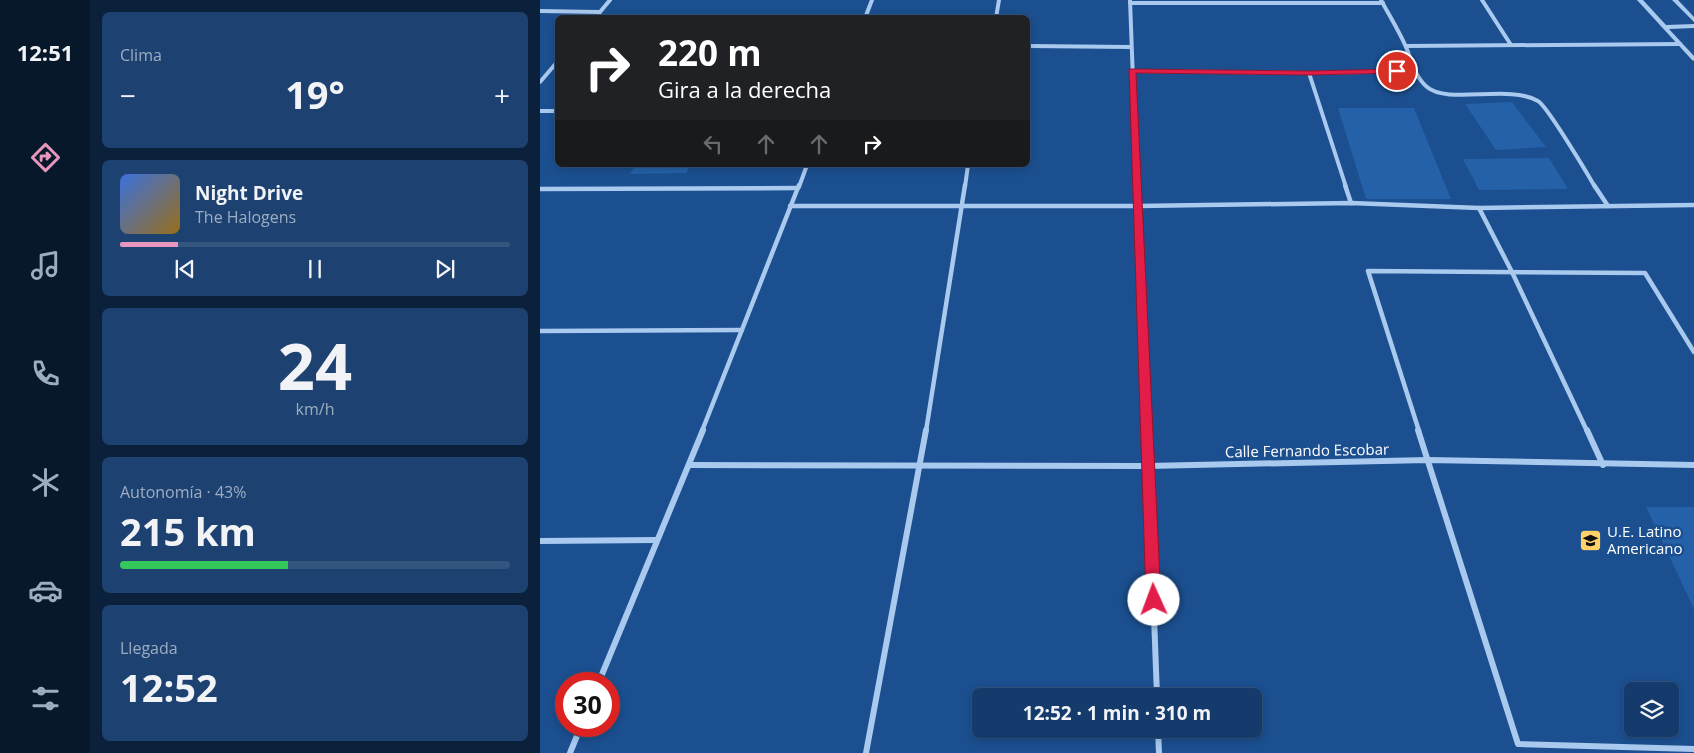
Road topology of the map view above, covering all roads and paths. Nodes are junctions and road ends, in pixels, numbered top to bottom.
1 (610, 0) edge
2 (872, 0) edge
3 (999, 0) edge
4 (1482, 0) edge
5 (1640, 0) edge
6 (1675, 0) edge
7 (1130, 1) edge
8 (1382, 1) edge
9 (540, 11) edge
10 (600, 12) junction
11 (598, 15) edge
12 (866, 15) edge
13 (996, 15) edge
14 (1694, 20) edge
15 (1694, 26) edge
16 (1665, 27) junction
17 (1680, 44) junction
18 (1511, 45) junction
19 (1030, 46) edge
20 (1406, 46) junction
21 (1130, 47) junction
22 (1694, 59) edge
23 (555, 64) edge
24 (1132, 70) junction
25 (1415, 71) junction
26 (1309, 73) junction
27 (540, 82) edge
28 (540, 111) edge
29 (555, 111) edge
30 (806, 167) edge
31 (968, 167) edge
32 (798, 188) junction
33 (540, 189) edge
34 (1351, 203) junction
35 (1694, 204) edge
36 (961, 205) junction
37 (790, 206) junction
38 (1138, 206) junction
39 (1608, 206) junction
40 (1479, 208) junction
41 (1512, 272) junction
42 (742, 330) junction
43 (540, 332) edge
44 (1694, 352) edge
45 (1428, 460) junction
46 (1603, 464) junction
47 (689, 465) junction
48 (1694, 465) edge
49 (920, 466) junction
50 (1148, 466) junction
51 (657, 540) junction
52 (540, 541) edge
53 (603, 672) edge
54 (1157, 688) edge
55 (577, 737) edge
56 (1158, 738) edge
57 (1694, 749) edge
58 (570, 753) edge
59 (866, 753) edge
60 (1159, 753) edge

1 - 10 street
2 - 12 street
3 - 13 street
4 - 18 street
5 - 16 street
6 - 14 street
7 - 8 street
7 - 21 street
8 - 20 street
9 - 10 street
10 - 11 street
15 - 16 street
16 - 17 street
17 - 18 street
17 - 22 street
18 - 20 street
19 - 21 street
20 - 25 street
21 - 24 street
23 - 27 street
24 - 26 street
24 - 38 street
25 - 26 street
25 - 39 street
26 - 34 street
28 - 29 street
30 - 32 street
31 - 36 street
32 - 33 street
32 - 37 street
34 - 38 street
34 - 40 street
35 - 39 street
36 - 37 street
36 - 38 street
36 - 49 street
37 - 42 street
38 - 50 street
39 - 40 street
40 - 41 street
41 - 44 street
41 - 45 street
41 - 46 street
42 - 43 street
42 - 47 street
45 - 46 street, Calle Fernando Escobar
45 - 50 street, Calle Fernando Escobar
45 - 57 street
46 - 48 street, Calle Fernando Escobar
47 - 49 street, Calle Fernando Escobar
47 - 51 street
49 - 50 street, Calle Fernando Escobar
49 - 59 street
50 - 54 street
51 - 52 street
51 - 53 street
55 - 58 street
56 - 60 street

